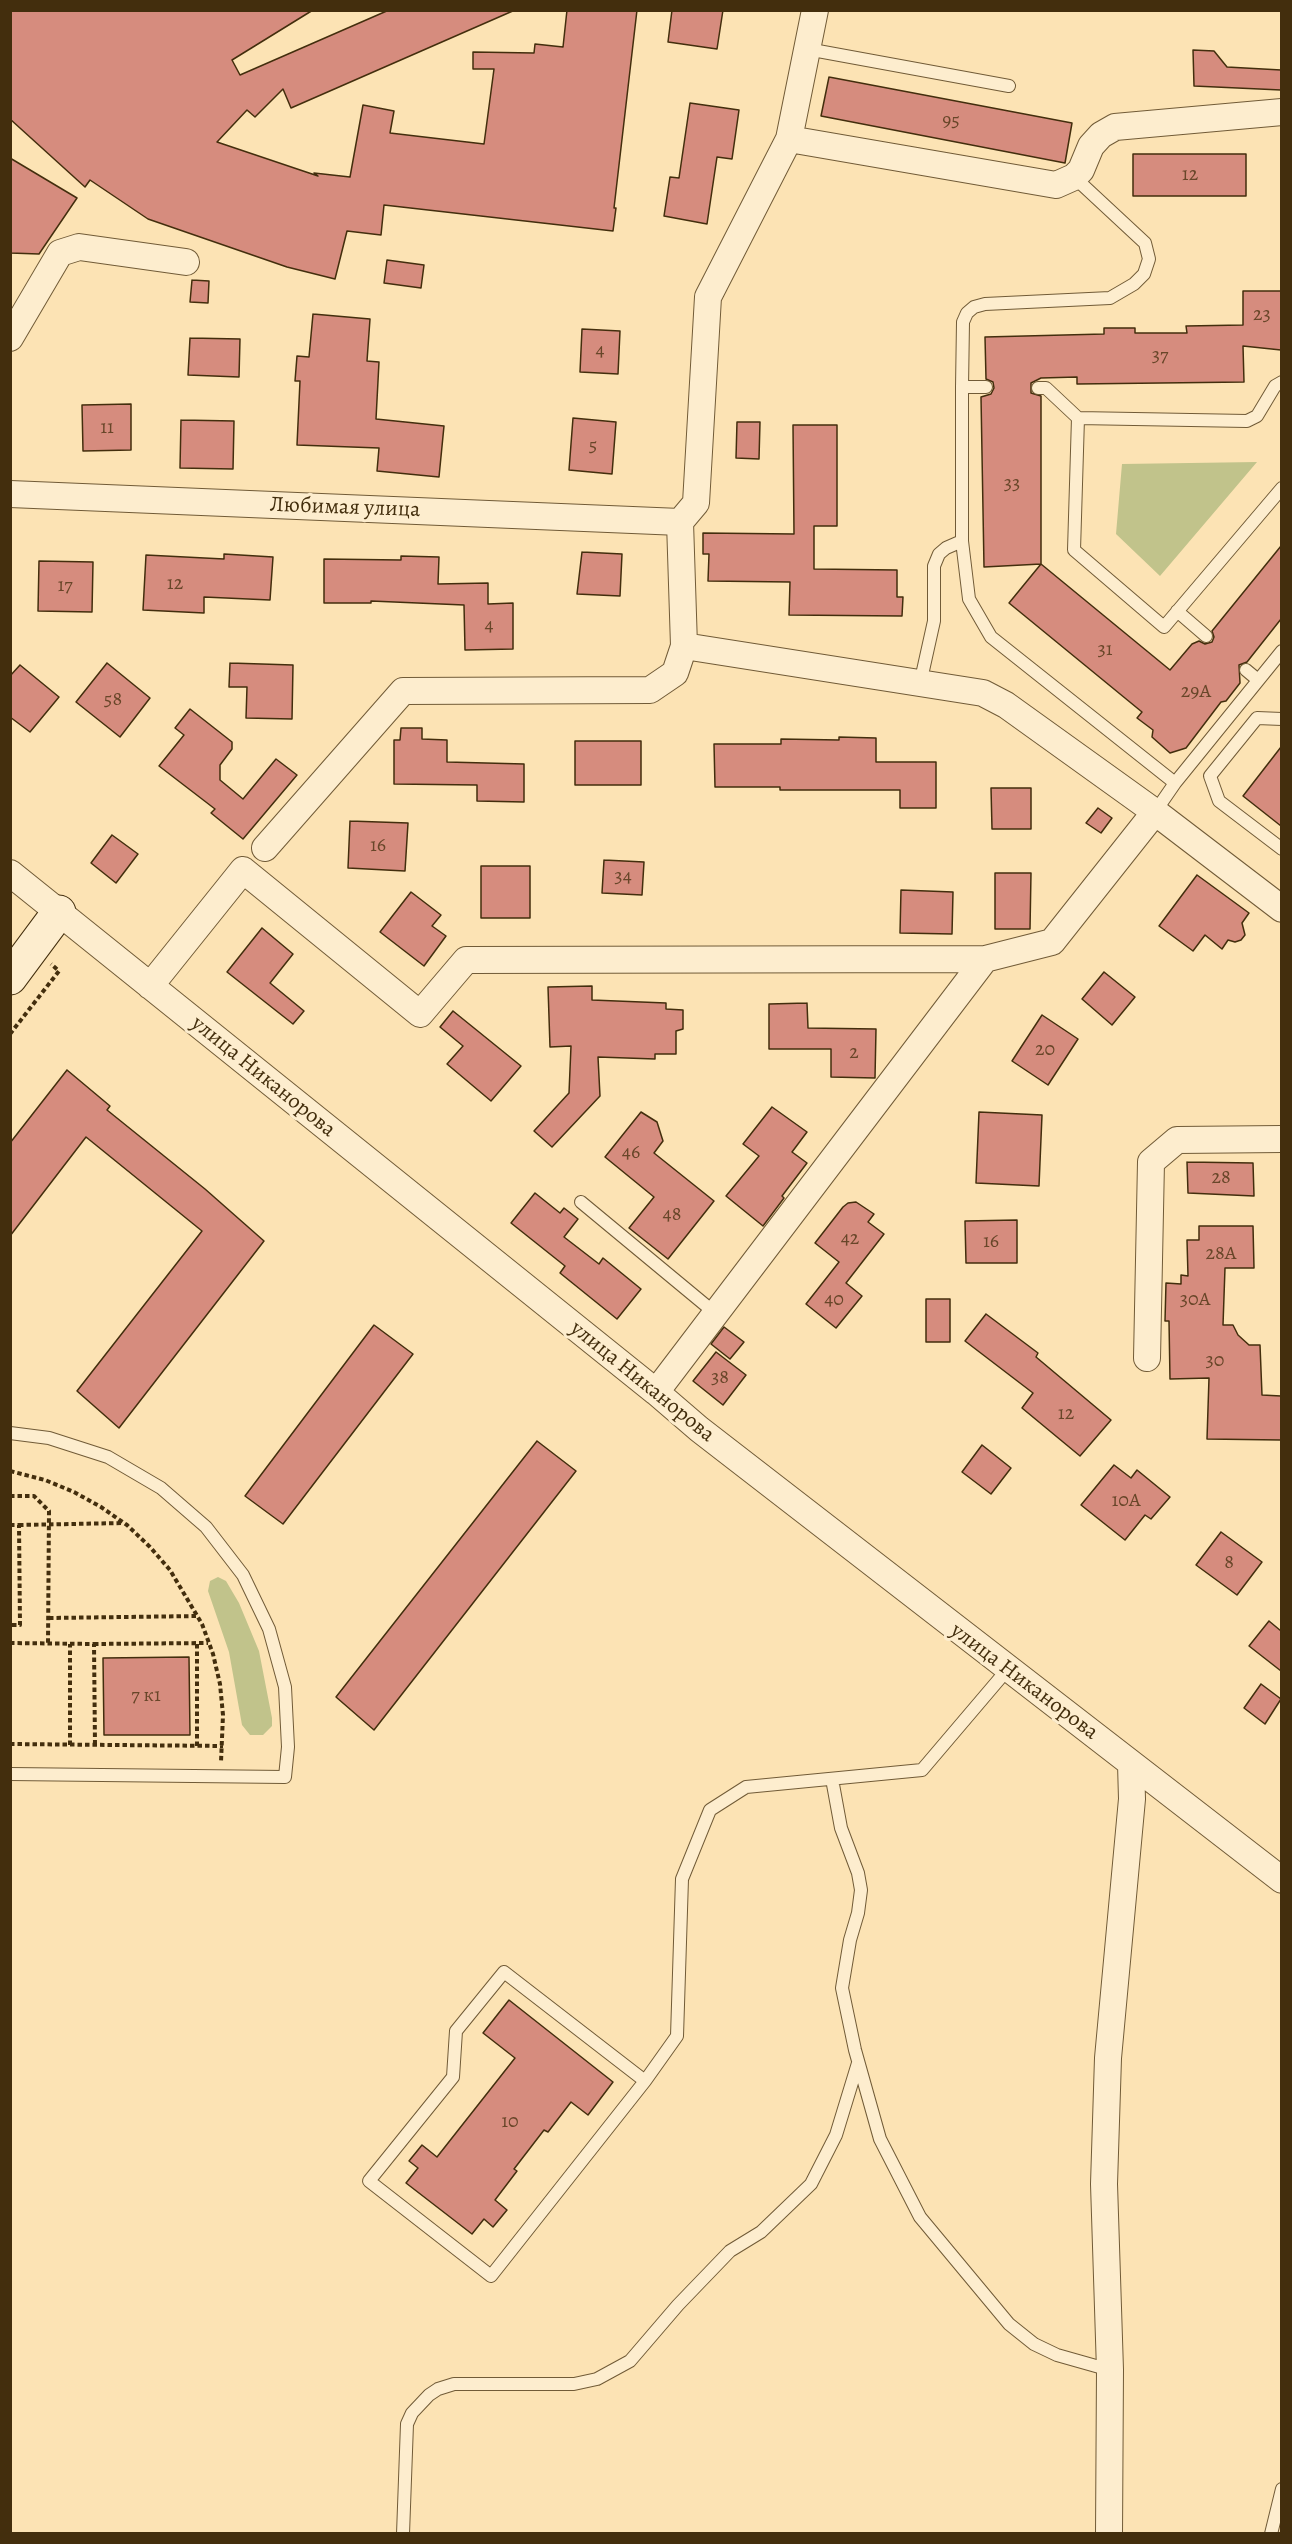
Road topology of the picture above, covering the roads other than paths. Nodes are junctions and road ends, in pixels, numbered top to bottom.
1 (815, 10) edge
2 (807, 49) junction
3 (1008, 86) dead end
4 (1281, 112) edge
5 (789, 139) junction
6 (1074, 177) junction
7 (186, 262) dead end
8 (10, 339) edge
9 (1281, 382) edge
10 (963, 387) junction
11 (986, 387) dead end
12 (1038, 388) dead end
13 (1078, 418) junction
14 (1281, 488) edge
15 (10, 494) edge
16 (680, 522) junction
17 (962, 541) junction
18 (1177, 611) junction
19 (1206, 636) dead end
20 (684, 646) junction
21 (1281, 651) edge
22 (1246, 670) dead end
23 (1258, 680) junction
24 (920, 684) junction
25 (1281, 719) edge
26 (1175, 783) junction
27 (1155, 812) junction
28 (266, 848) dead end
29 (1281, 849) edge
30 (10, 873) edge
31 (1281, 909) edge
32 (59, 912) junction
33 (985, 959) junction
34 (10, 978) edge
35 (150, 986) junction
36 (1281, 1140) edge
37 (581, 1202) dead end
38 (715, 1313) junction
39 (1146, 1358) dead end
40 (656, 1392) junction
41 (10, 1432) edge
42 (1007, 1670) junction
43 (1131, 1764) junction
44 (10, 1774) edge
45 (832, 1779) junction
46 (1281, 1880) edge
47 (858, 2063) junction
48 (645, 2081) junction
49 (1110, 2370) junction
50 (1281, 2489) edge
51 (403, 2534) edge
52 (1109, 2534) edge
53 (1271, 2534) edge

1 - 2 street
2 - 3 lane
2 - 5 street
4 - 6 street
5 - 6 street
5 - 16 street
6 - 10 lane
7 - 8 street
9 - 13 lane
10 - 11 lane
10 - 17 lane
12 - 13 lane
13 - 18 lane
14 - 18 lane
15 - 16 street, Любимая улица
16 - 20 street
17 - 24 lane
17 - 26 lane
18 - 19 lane
20 - 24 street
20 - 28 street
21 - 23 lane
22 - 23 lane
23 - 26 lane
24 - 27 street
25 - 29 lane
26 - 27 lane
27 - 31 street
27 - 33 street
30 - 32 street, улица Никанорова
32 - 34 street
32 - 35 street, улица Никанорова
33 - 35 street
33 - 38 street
35 - 40 street, улица Никанорова
36 - 39 street
37 - 38 lane
38 - 40 street
40 - 42 street, улица Никанорова
41 - 44 lane
42 - 43 street, улица Никанорова
42 - 45 lane
43 - 46 street, улица Никанорова
43 - 49 street
45 - 47 lane
45 - 48 lane
47 - 49 lane
47 - 51 lane
48 - 48 lane
49 - 52 street
50 - 53 lane

